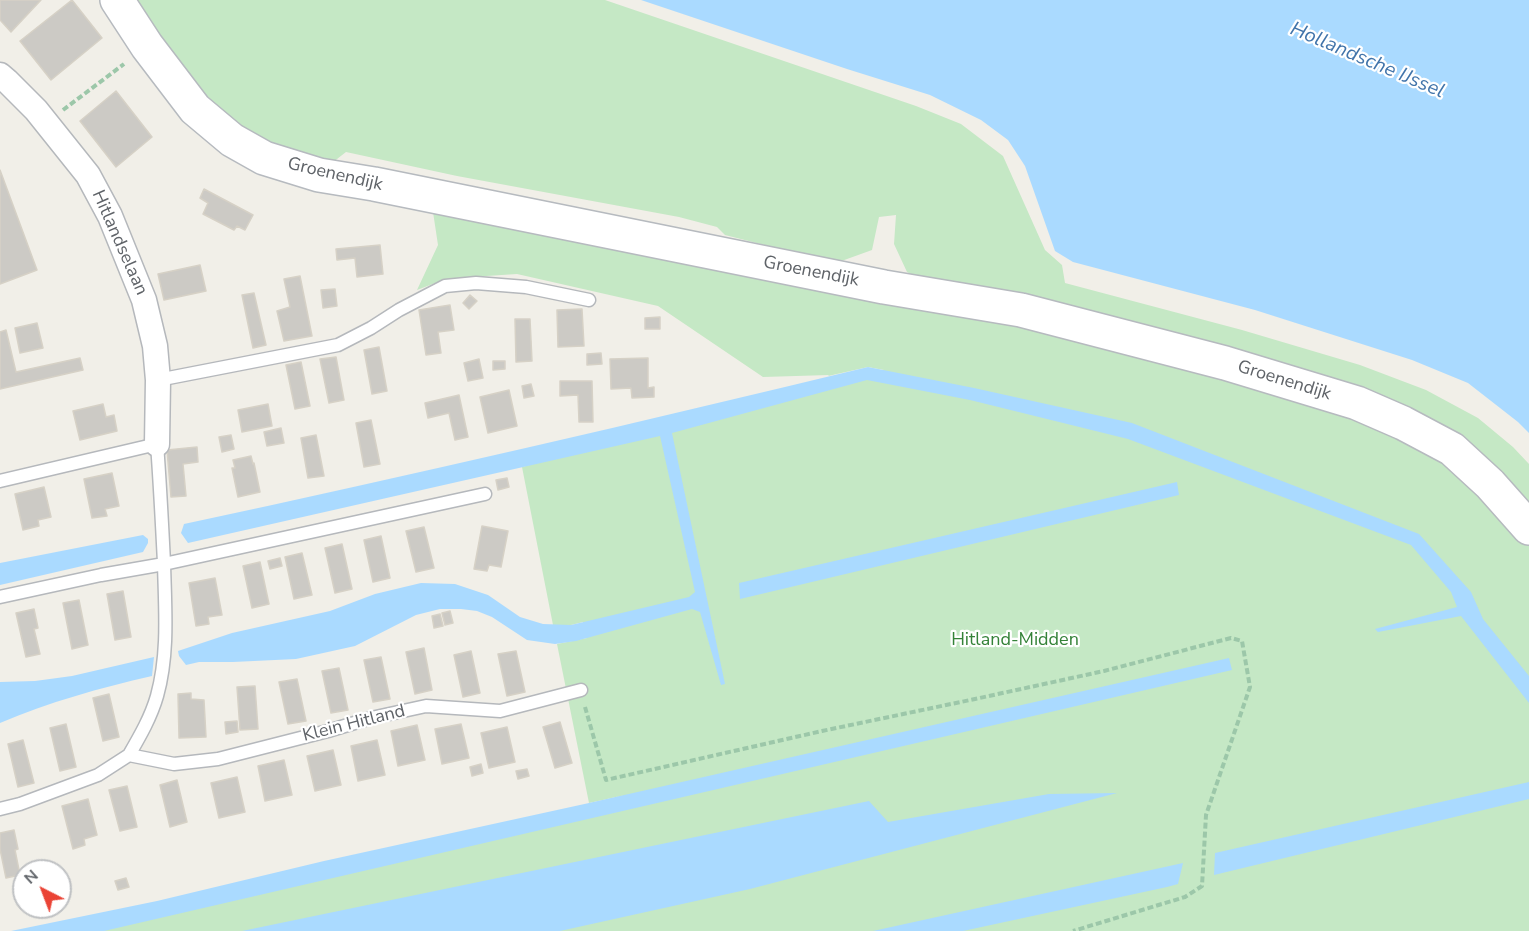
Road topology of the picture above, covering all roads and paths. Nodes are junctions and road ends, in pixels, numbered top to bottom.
1 (117, 0) edge
2 (119, 68) dead end
3 (0, 75) edge
4 (78, 99) dead end
5 (589, 300) dead end
6 (158, 380) junction
7 (157, 444) junction
8 (0, 481) edge
9 (485, 494) dead end
10 (1529, 528) edge
11 (164, 564) junction
12 (0, 597) edge
13 (580, 690) joint
14 (129, 754) junction
15 (0, 809) edge
16 (1073, 931) edge

1 - 10 street, Groenendijk
2 - 4 path
3 - 6 street, Hitlandselaan
5 - 6 lane
6 - 7 street, Hitlandselaan
7 - 8 lane
7 - 11 lane
9 - 11 lane
11 - 12 lane
11 - 14 lane
13 - 14 lane, Klein Hitland
13 - 16 path
14 - 15 lane

